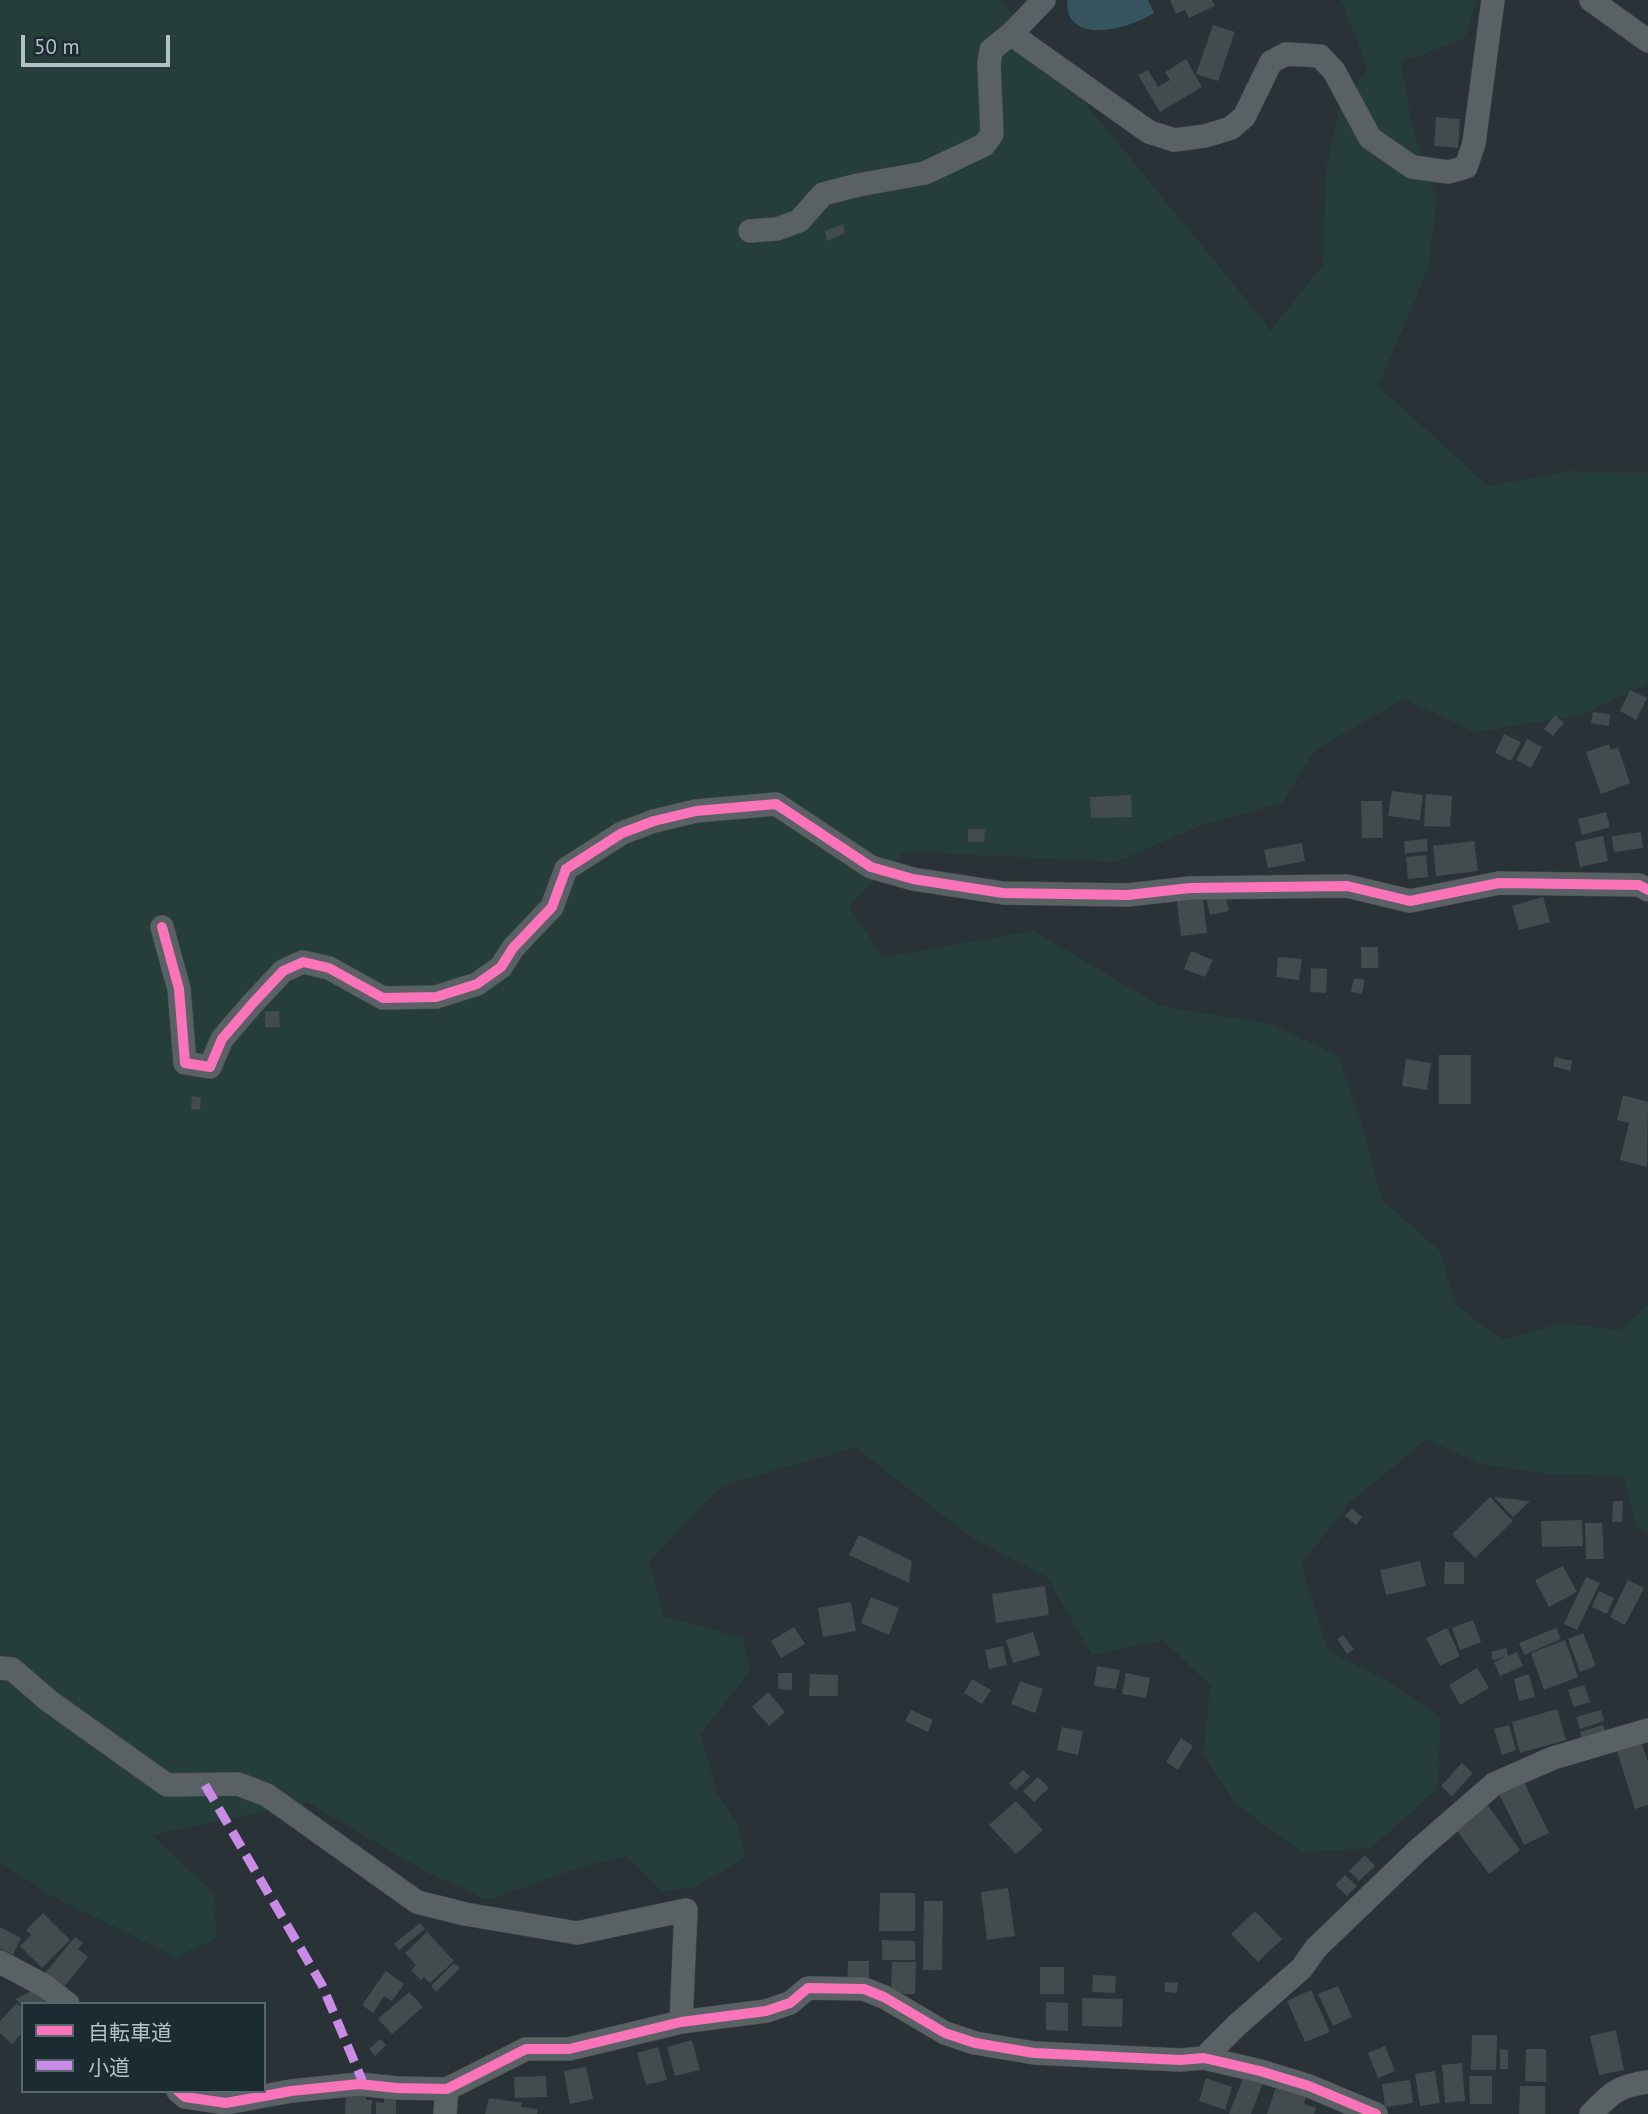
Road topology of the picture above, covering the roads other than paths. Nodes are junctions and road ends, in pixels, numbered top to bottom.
1 (1044, 0) edge
2 (1493, 0) edge
3 (1591, 0) edge
4 (1011, 34) junction
5 (1648, 41) edge
6 (750, 231) dead end
7 (1648, 890) edge
8 (162, 927) dead end
9 (0, 1668) edge
10 (1648, 1730) edge
11 (0, 1962) edge
12 (65, 2002) edge
13 (681, 2022) junction
14 (1205, 2058) junction
15 (1648, 2082) edge
16 (447, 2089) junction
17 (180, 2093) edge
18 (446, 2114) edge
19 (1376, 2114) edge
20 (1591, 2114) edge

1 - 4 street
2 - 4 street
3 - 5 street
4 - 6 street
7 - 8 street
9 - 13 street
10 - 14 street
11 - 12 street
13 - 14 street
13 - 16 street
14 - 19 street
15 - 20 street
16 - 17 street
16 - 18 street

